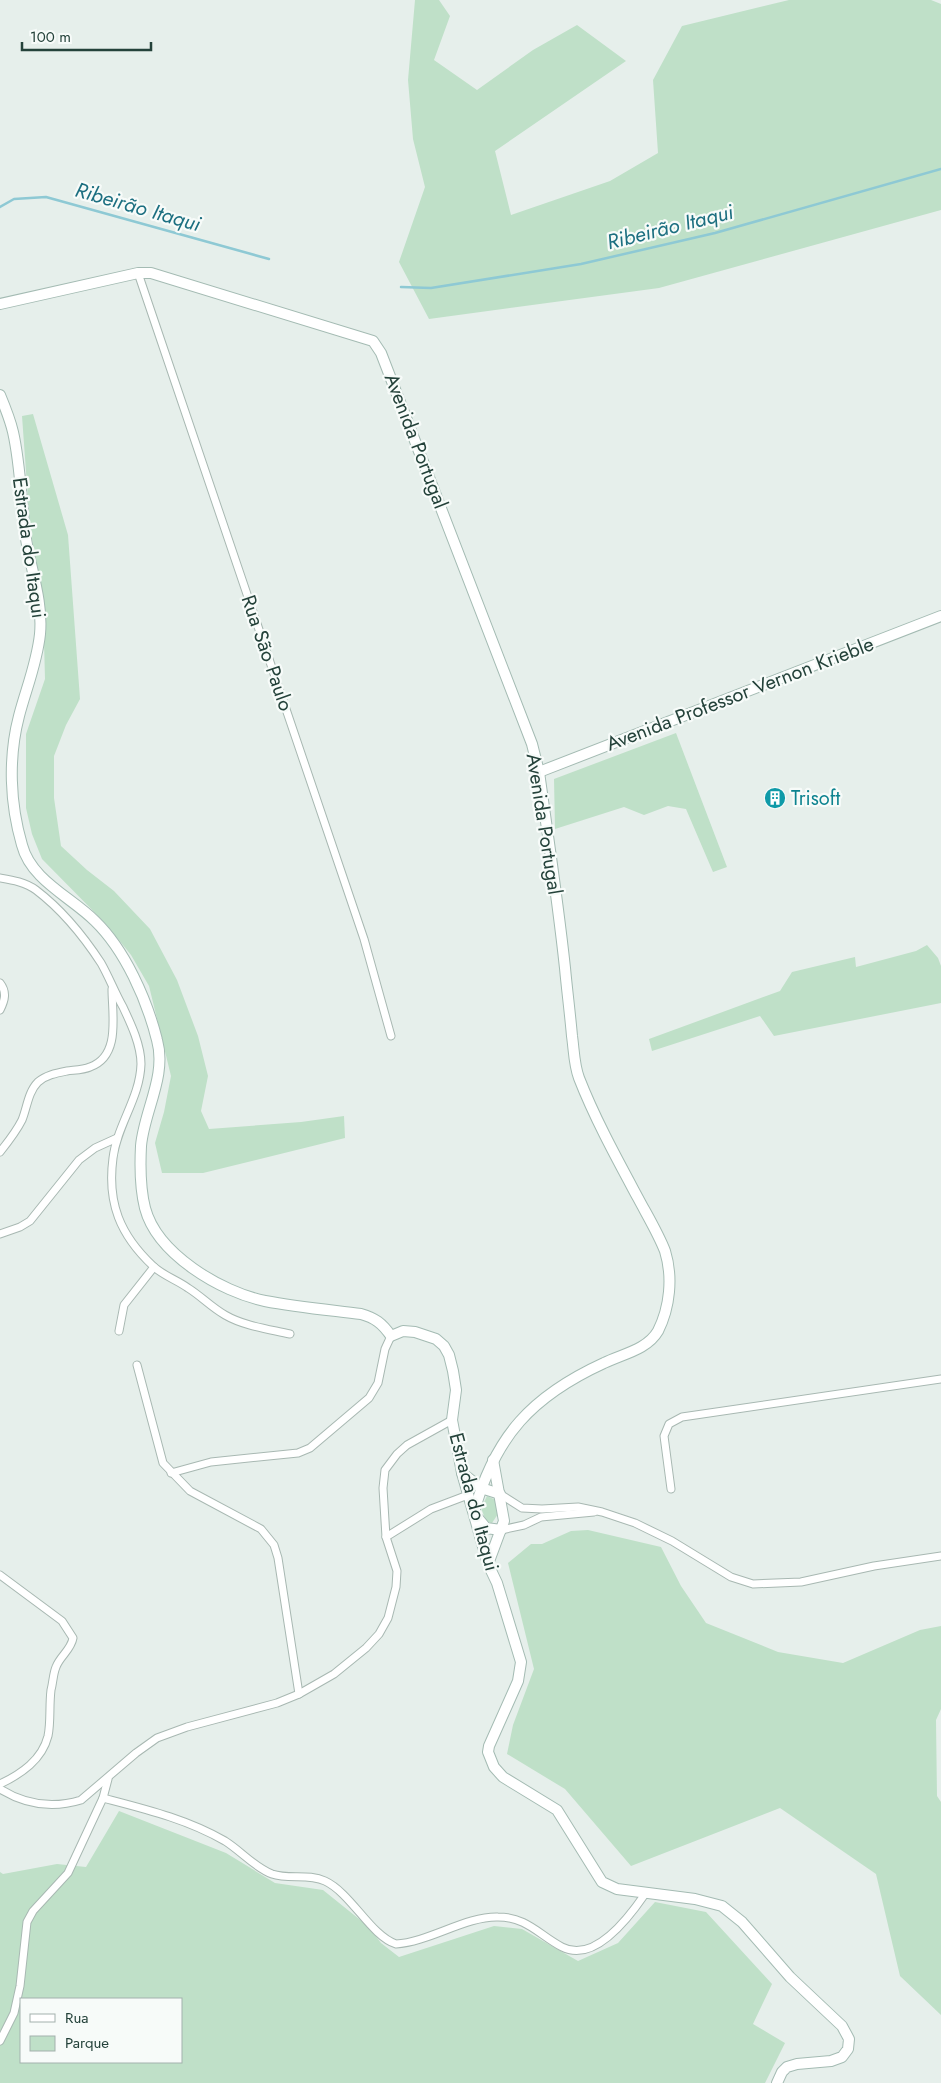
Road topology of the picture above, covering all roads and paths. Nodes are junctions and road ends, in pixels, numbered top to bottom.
1 (138, 273) junction
2 (0, 304) edge
3 (0, 395) edge
4 (941, 616) edge
5 (539, 772) junction
6 (0, 878) edge
7 (0, 983) edge
8 (112, 986) junction
9 (0, 1010) edge
10 (391, 1036) dead end
11 (117, 1138) junction
12 (0, 1152) edge
13 (0, 1234) edge
14 (154, 1267) junction
15 (119, 1331) dead end
16 (290, 1334) dead end
17 (391, 1336) junction
18 (136, 1365) dead end
19 (941, 1379) edge
20 (452, 1420) junction
21 (493, 1460) junction
22 (171, 1473) junction
23 (462, 1473) junction
24 (481, 1488) junction
25 (671, 1489) dead end
26 (500, 1494) junction
27 (468, 1495) junction
28 (474, 1512) junction
29 (602, 1512) junction
30 (501, 1530) junction
31 (386, 1537) junction
32 (941, 1556) edge
33 (488, 1564) junction
34 (0, 1575) edge
35 (299, 1694) junction
36 (108, 1779) junction
37 (0, 1784) edge
38 (0, 1789) edge
39 (102, 1798) junction
40 (645, 1894) junction
41 (0, 2041) edge
42 (776, 2083) edge

1 - 2 street, Avenida Portugal
1 - 5 street, Avenida Portugal
1 - 10 street, Rua São Paulo
3 - 17 street, Estrada do Itaqui
4 - 5 street, Avenida Professor Vernon Krieble
5 - 21 street, Avenida Portugal
6 - 8 street
7 - 9 street
8 - 11 street
8 - 12 street
11 - 13 street
11 - 14 street
14 - 15 street
14 - 16 street
17 - 20 street, Estrada do Itaqui
17 - 22 street
18 - 22 street
19 - 25 street
20 - 23 street, Estrada do Itaqui
20 - 31 street
21 - 24 street, Avenida Portugal
21 - 26 street
22 - 35 street
23 - 24 street
23 - 27 street, Estrada do Itaqui
24 - 26 street
24 - 28 street, Avenida Portugal
26 - 29 street
26 - 30 street
27 - 28 street, Estrada do Itaqui
27 - 31 street
28 - 30 street
28 - 33 street, Estrada do Itaqui
29 - 30 street
29 - 32 street
30 - 33 street
31 - 35 street
33 - 40 street, Estrada do Itaqui
34 - 37 street
35 - 36 street
36 - 38 street
36 - 39 street
39 - 40 street
39 - 41 street
40 - 42 street, Estrada do Itaqui

